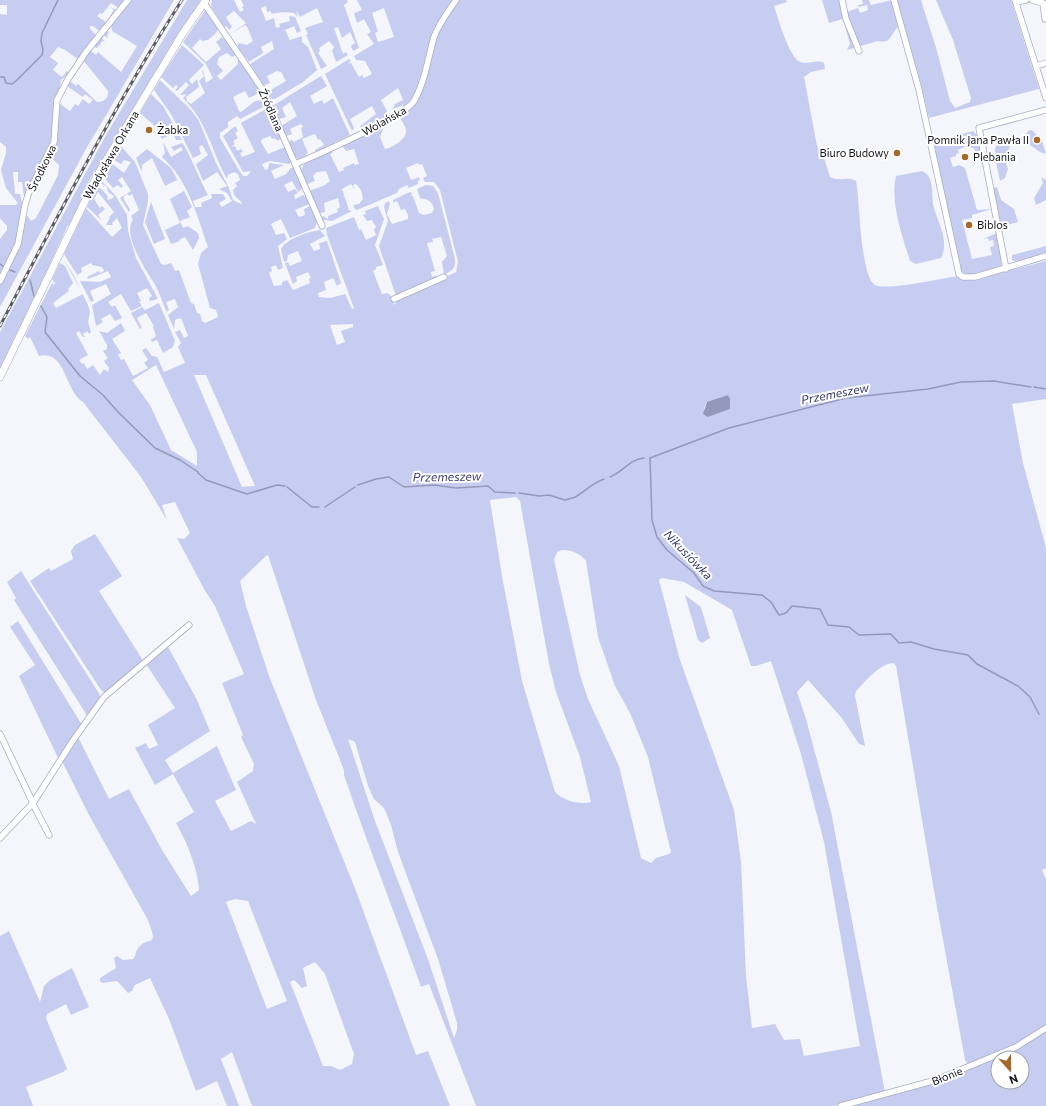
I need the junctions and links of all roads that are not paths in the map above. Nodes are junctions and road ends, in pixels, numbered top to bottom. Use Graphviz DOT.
graph roads {
  1 [pos="128,0"];
  2 [pos="456,0"];
  3 [pos="842,0"];
  4 [pos="894,0"];
  5 [pos="1026,0"];
  6 [pos="1032,0"];
  7 [pos="205,1"];
  8 [pos="1016,1"];
  9 [pos="1044,4"];
  10 [pos="1045,18"];
  11 [pos="859,51"];
  12 [pos="1046,63"];
  13 [pos="1036,66"];
  14 [pos="1046,98"];
  15 [pos="1046,110"];
  16 [pos="295,164"];
  17 [pos="322,226"];
  18 [pos="1046,256"];
  19 [pos="1006,269"];
  20 [pos="444,276"];
  21 [pos="0,281"];
  22 [pos="394,299"];
  23 [pos="0,377"];
  24 [pos="189,625"];
  25 [pos="0,734"];
  26 [pos="33,804"];
  27 [pos="49,836"];
  28 [pos="0,838"];
  29 [pos="1046,1028"];
  30 [pos="841,1106"];
  1 -- 21 [label="street, Środkowa"];
  2 -- 16 [label="street, Wolańska"];
  3 -- 11 [label="street"];
  4 -- 19 [label="street"];
  5 -- 8 [label="street"];
  6 -- 9 [label="street"];
  7 -- 16 [label="street, Źródlana"];
  7 -- 23 [label="street, Władysława Orkana"];
  8 -- 13 [label="street"];
  9 -- 10 [label="street"];
  12 -- 13 [label="street"];
  13 -- 14 [label="street"];
  15 -- 19 [label="street"];
  16 -- 17 [label="street, Źródlana"];
  18 -- 19 [label="street"];
  20 -- 22 [label="street"];
  24 -- 26 [label="street"];
  25 -- 26 [label="street"];
  26 -- 27 [label="street"];
  26 -- 28 [label="street"];
  29 -- 30 [label="street, Błonie"];
}
